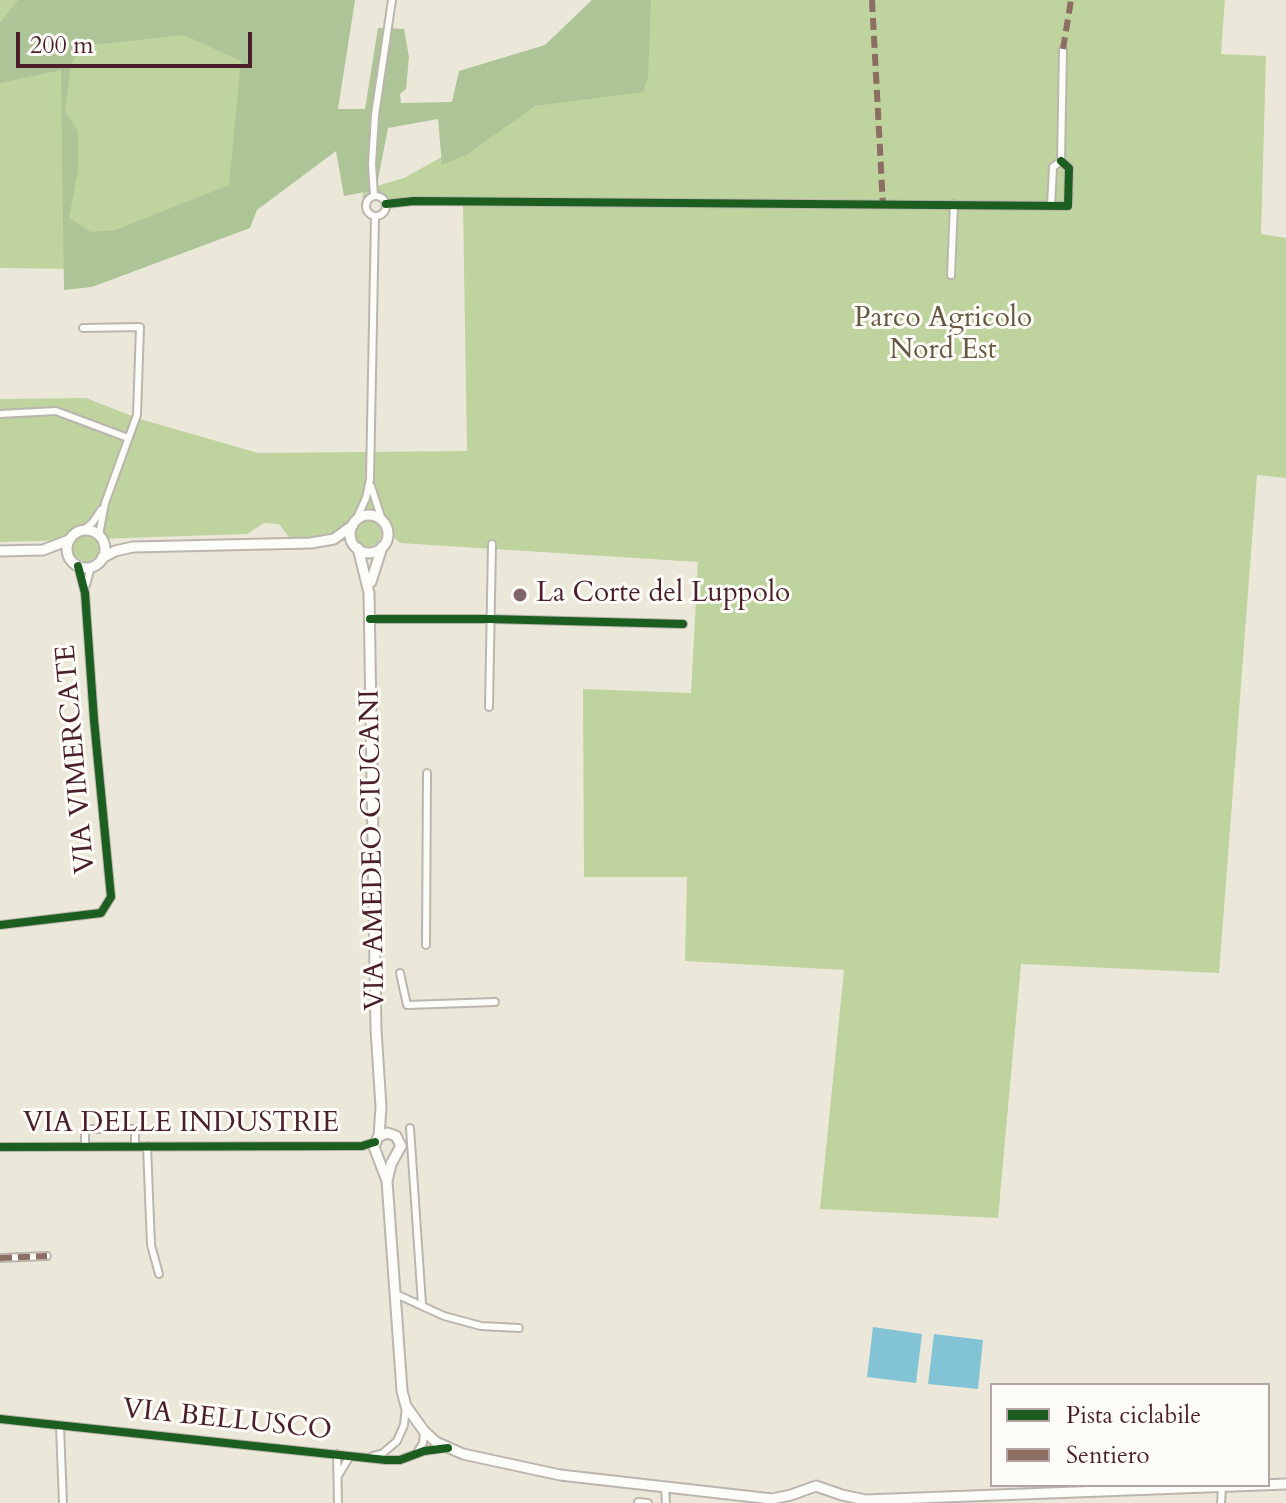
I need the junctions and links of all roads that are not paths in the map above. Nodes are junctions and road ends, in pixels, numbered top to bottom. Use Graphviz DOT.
graph roads {
  1 [pos="392,0"];
  2 [pos="1063,49"];
  3 [pos="1061,161"];
  4 [pos="374,196"];
  5 [pos="386,204"];
  6 [pos="954,204"];
  7 [pos="1051,206"];
  8 [pos="375,216"];
  9 [pos="951,275"];
  10 [pos="83,328"];
  11 [pos="0,414"];
  12 [pos="128,438"];
  13 [pos="370,479"];
  14 [pos="105,503"];
  15 [pos="382,520"];
  16 [pos="355,522"];
  17 [pos="84,530"];
  18 [pos="100,536"];
  19 [pos="69,540"];
  20 [pos="327,540"];
  21 [pos="492,544"];
  22 [pos="133,547"];
  23 [pos="382,547"];
  24 [pos="357,548"];
  25 [pos="0,551"];
  26 [pos="41,551"];
  27 [pos="102,558"];
  28 [pos="75,563"];
  29 [pos="91,567"];
  30 [pos="85,593"];
  31 [pos="369,593"];
  32 [pos="370,619"];
  33 [pos="490,619"];
  34 [pos="683,624"];
  35 [pos="489,707"];
  36 [pos="427,773"];
  37 [pos="0,925"];
  38 [pos="426,945"];
  39 [pos="400,973"];
  40 [pos="495,1002"];
  41 [pos="381,1107"];
  42 [pos="410,1128"];
  43 [pos="393,1134"];
  44 [pos="85,1146"];
  45 [pos="135,1146"];
  46 [pos="147,1146"];
  47 [pos="0,1147"];
  48 [pos="377,1147"];
  49 [pos="394,1158"];
  50 [pos="387,1181"];
  51 [pos="47,1256"];
  52 [pos="0,1258"];
  53 [pos="159,1274"];
  54 [pos="396,1294"];
  55 [pos="422,1304"];
  56 [pos="519,1328"];
  57 [pos="406,1406"];
  58 [pos="0,1419"];
  59 [pos="60,1426"];
  60 [pos="424,1431"];
  61 [pos="448,1448"];
  62 [pos="337,1454"];
  63 [pos="416,1454"];
  64 [pos="350,1456"];
  65 [pos="365,1457"];
  66 [pos="338,1476"];
  67 [pos="1222,1487"];
  68 [pos="665,1489"];
  69 [pos="805,1490"];
  70 [pos="829,1491"];
  71 [pos="772,1499"];
  72 [pos="865,1500"];
  73 [pos="638,1502"];
  74 [pos="63,1503"];
  75 [pos="338,1503"];
  76 [pos="648,1503"];
  77 [pos="666,1503"];
  78 [pos="784,1503"];
  79 [pos="797,1503"];
  80 [pos="836,1503"];
  81 [pos="852,1503"];
  82 [pos="1221,1503"];
  1 -- 4 [label="street"];
  2 -- 3 [label="street"];
  3 -- 7 [label="street"];
  3 -- 7 [label="street"];
  4 -- 5 [label="street"];
  4 -- 8 [label="street"];
  5 -- 6 [label="street"];
  5 -- 8 [label="street"];
  6 -- 7 [label="street"];
  6 -- 9 [label="street"];
  8 -- 13 [label="street, VIA AMEDEO CIUCANI"];
  10 -- 12 [label="street"];
  11 -- 12 [label="street"];
  12 -- 14 [label="street"];
  13 -- 15 [label="street, VIA AMEDEO CIUCANI"];
  13 -- 16 [label="street, VIA AMEDEO CIUCANI"];
  14 -- 17 [label="street"];
  14 -- 18 [label="street"];
  15 -- 16 [label="main road"];
  15 -- 23 [label="main road, VIA AMEDEO CIUCANI"];
  16 -- 20 [label="main road"];
  16 -- 24 [label="main road, VIA AMEDEO CIUCANI"];
  17 -- 18 [label="main road"];
  17 -- 19 [label="main road"];
  18 -- 22 [label="main road"];
  18 -- 27 [label="main road"];
  19 -- 26 [label="main road"];
  19 -- 28 [label="main road"];
  20 -- 22 [label="main road"];
  20 -- 24 [label="main road"];
  21 -- 33 [label="street"];
  22 -- 27 [label="main road"];
  23 -- 24 [label="main road"];
  23 -- 31 [label="main road, VIA AMEDEO CIUCANI"];
  24 -- 31 [label="main road, VIA AMEDEO CIUCANI"];
  25 -- 26 [label="main road"];
  26 -- 28 [label="main road"];
  27 -- 29 [label="main road"];
  28 -- 29 [label="main road"];
  28 -- 30 [label="street, VIA VIMERCATE"];
  29 -- 30 [label="street, VIA VIMERCATE"];
  30 -- 37 [label="street, VIA VIMERCATE"];
  31 -- 32 [label="main road, VIA AMEDEO CIUCANI"];
  32 -- 33 [label="street"];
  32 -- 41 [label="main road, VIA AMEDEO CIUCANI"];
  33 -- 34 [label="street"];
  33 -- 35 [label="street"];
  36 -- 38 [label="street"];
  39 -- 40 [label="street"];
  41 -- 43 [label="main road, VIA AMEDEO CIUCANI"];
  41 -- 48 [label="main road, VIA AMEDEO CIUCANI"];
  42 -- 55 [label="street"];
  43 -- 48 [label="main road"];
  43 -- 49 [label="main road, VIA AMEDEO CIUCANI"];
  44 -- 45 [label="street, VIA DELLE INDUSTRIE"];
  44 -- 45 [label="street"];
  44 -- 47 [label="street, VIA DELLE INDUSTRIE"];
  45 -- 46 [label="street, VIA DELLE INDUSTRIE"];
  46 -- 48 [label="street, VIA DELLE INDUSTRIE"];
  46 -- 53 [label="street"];
  48 -- 49 [label="main road"];
  48 -- 50 [label="main road, VIA AMEDEO CIUCANI"];
  49 -- 50 [label="main road, VIA AMEDEO CIUCANI"];
  50 -- 54 [label="main road, VIA AMEDEO CIUCANI"];
  51 -- 52 [label="street"];
  54 -- 55 [label="street"];
  54 -- 57 [label="main road, VIA AMEDEO CIUCANI"];
  55 -- 56 [label="street"];
  57 -- 60 [label="main road, VIA AMEDEO CIUCANI"];
  57 -- 65 [label="street, VIA BELLUSCO"];
  58 -- 59 [label="street, VIA BELLUSCO"];
  59 -- 62 [label="street, VIA BELLUSCO"];
  59 -- 74 [label="street"];
  60 -- 61 [label="main road, VIA AMEDEO CIUCANI"];
  60 -- 63 [label="street"];
  61 -- 63 [label="street, VIA BELLUSCO"];
  61 -- 68 [label="main road, VIA AMEDEO CIUCANI"];
  62 -- 64 [label="street, VIA BELLUSCO"];
  62 -- 66 [label="street"];
  63 -- 65 [label="street, VIA BELLUSCO"];
  64 -- 65 [label="street, VIA BELLUSCO"];
  64 -- 66 [label="street"];
  66 -- 75 [label="street"];
  67 -- 72 [label="main road"];
  67 -- 82 [label="street"];
  68 -- 71 [label="main road, VIA AMEDEO CIUCANI"];
  68 -- 77 [label="street"];
  69 -- 70 [label="main road"];
  69 -- 71 [label="main road"];
  69 -- 79 [label="main road"];
  70 -- 72 [label="main road"];
  70 -- 80 [label="main road"];
  71 -- 78 [label="main road"];
  72 -- 81 [label="main road"];
  73 -- 76 [label="street"];
}
